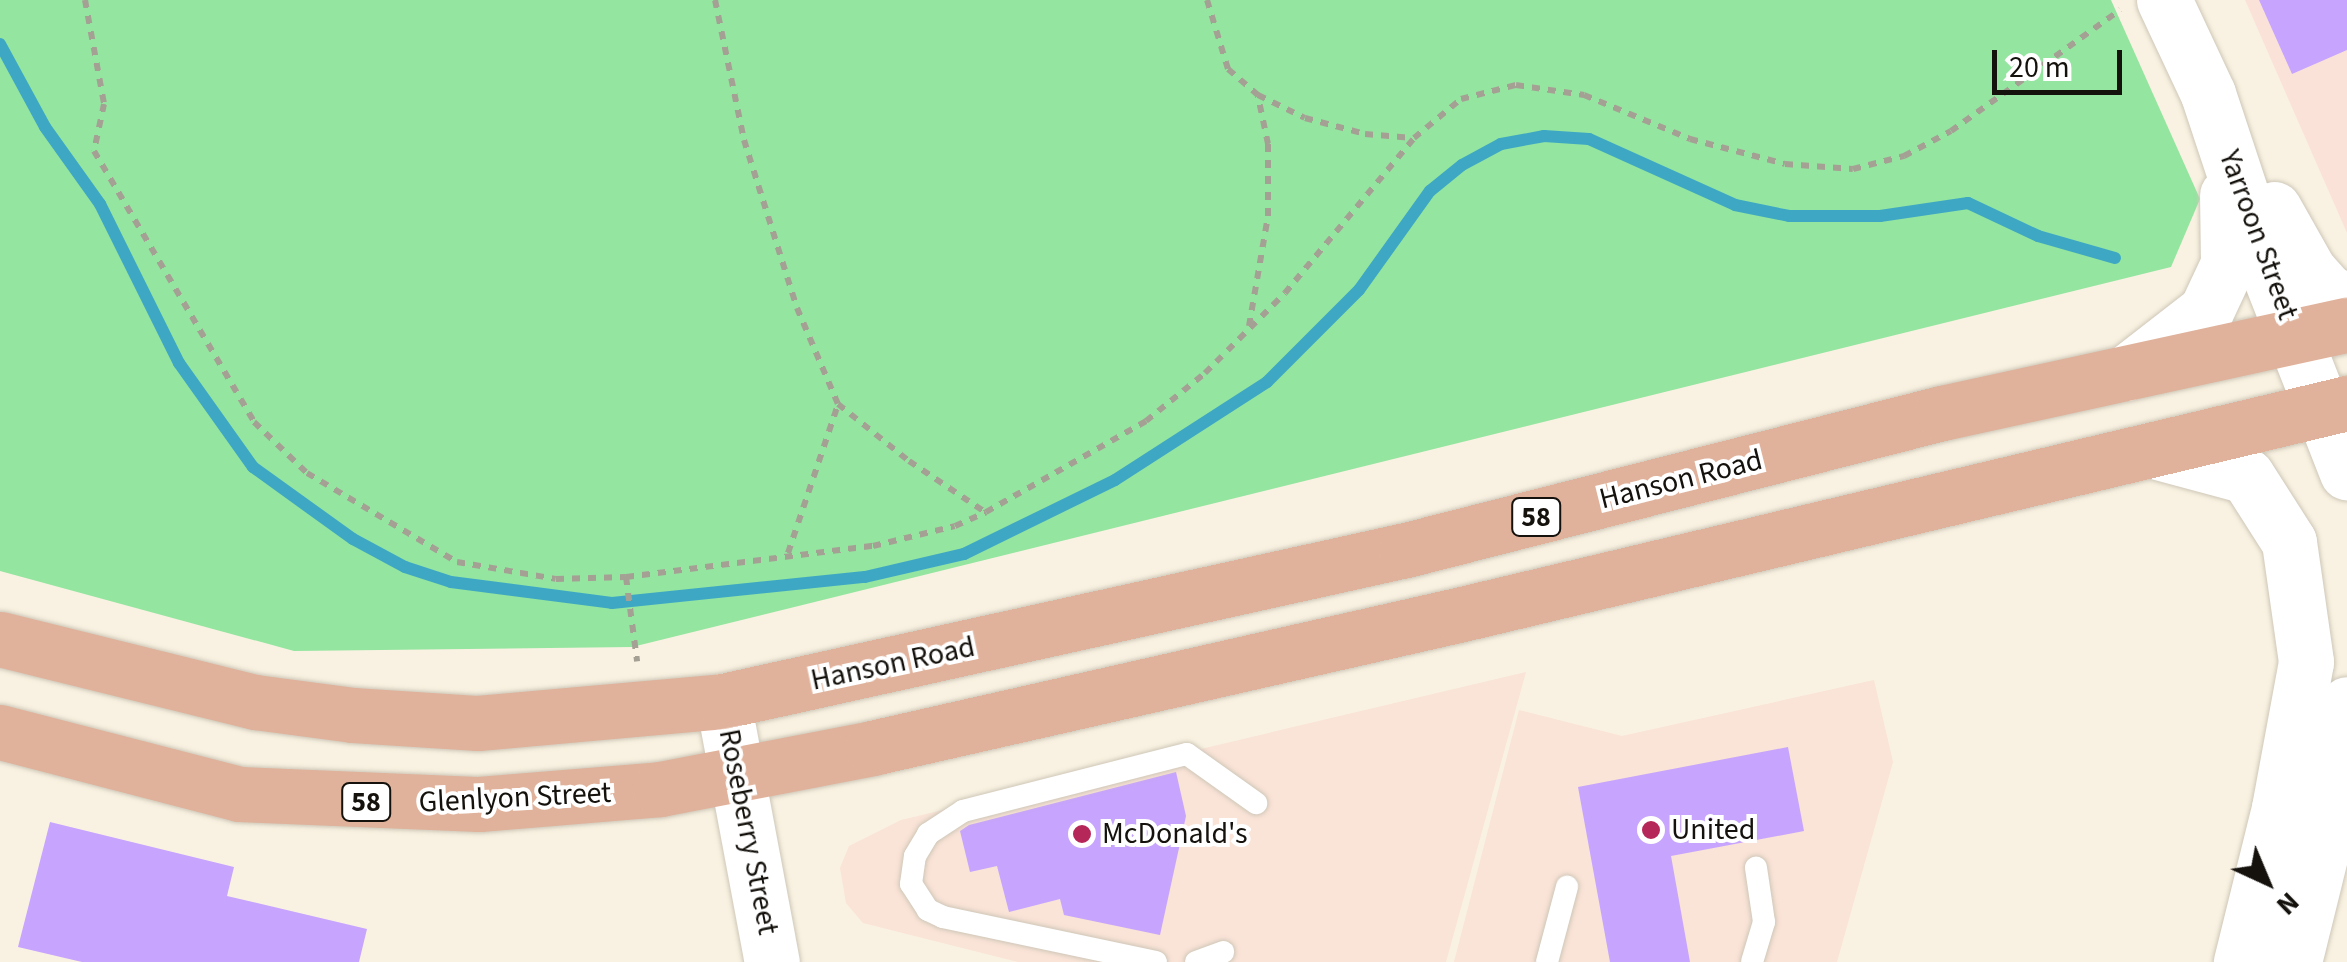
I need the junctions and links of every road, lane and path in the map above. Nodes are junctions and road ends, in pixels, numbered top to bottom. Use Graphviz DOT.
graph roads {
  1 [pos="85,0"];
  2 [pos="715,0"];
  3 [pos="1206,0"];
  4 [pos="2133,0"];
  5 [pos="2164,0"];
  6 [pos="2208,94"];
  7 [pos="1258,95"];
  8 [pos="1414,138"];
  9 [pos="2347,300"];
  10 [pos="2347,325"];
  11 [pos="1249,327"];
  12 [pos="2295,337"];
  13 [pos="2126,373"];
  14 [pos="838,404"];
  15 [pos="2335,406"];
  16 [pos="2150,450"];
  17 [pos="2347,472"];
  18 [pos="986,512"];
  19 [pos="788,554"];
  20 [pos="626,577"];
  21 [pos="0,639"];
  22 [pos="638,672"];
  23 [pos="723,702"];
  24 [pos="2347,704"];
  25 [pos="0,732"];
  26 [pos="737,775"];
  27 [pos="1256,803"];
  28 [pos="1756,868"];
  29 [pos="1567,887"];
  30 [pos="1223,952"];
  31 [pos="772,962"];
  32 [pos="1156,962"];
  33 [pos="1196,962"];
  34 [pos="1547,962"];
  35 [pos="1752,962"];
  36 [pos="2241,962"];
  37 [pos="2294,962"];
  1 -- 20 [label="path"];
  2 -- 14 [label="path"];
  3 -- 7 [label="path"];
  4 -- 8 [label="path"];
  5 -- 6 [label="street, Yarroon Street"];
  6 -- 9 [label="street"];
  6 -- 12 [label="street, Yarroon Street"];
  6 -- 13 [label="street"];
  7 -- 8 [label="path"];
  7 -- 11 [label="path"];
  8 -- 11 [label="path"];
  10 -- 12 [label="main road, Hanson Road / 58"];
  11 -- 18 [label="path"];
  12 -- 13 [label="main road, Hanson Road / 58"];
  12 -- 15 [label="street, Yarroon Street"];
  13 -- 23 [label="main road, Hanson Road / 58"];
  14 -- 18 [label="path"];
  14 -- 19 [label="path"];
  15 -- 16 [label="main road, 58"];
  15 -- 17 [label="street, Yarroon Street"];
  16 -- 26 [label="main road, 58"];
  16 -- 36 [label="street"];
  18 -- 19 [label="path"];
  19 -- 20 [label="path"];
  20 -- 22 [label="path"];
  21 -- 23 [label="main road, 58"];
  23 -- 26 [label="street, Roseberry Street"];
  24 -- 37 [label="street"];
  25 -- 26 [label="main road, Glenlyon Street / 58"];
  26 -- 31 [label="street, Roseberry Street"];
  27 -- 32 [label="lane"];
  28 -- 35 [label="lane"];
  29 -- 34 [label="lane"];
  30 -- 33 [label="lane"];
}
